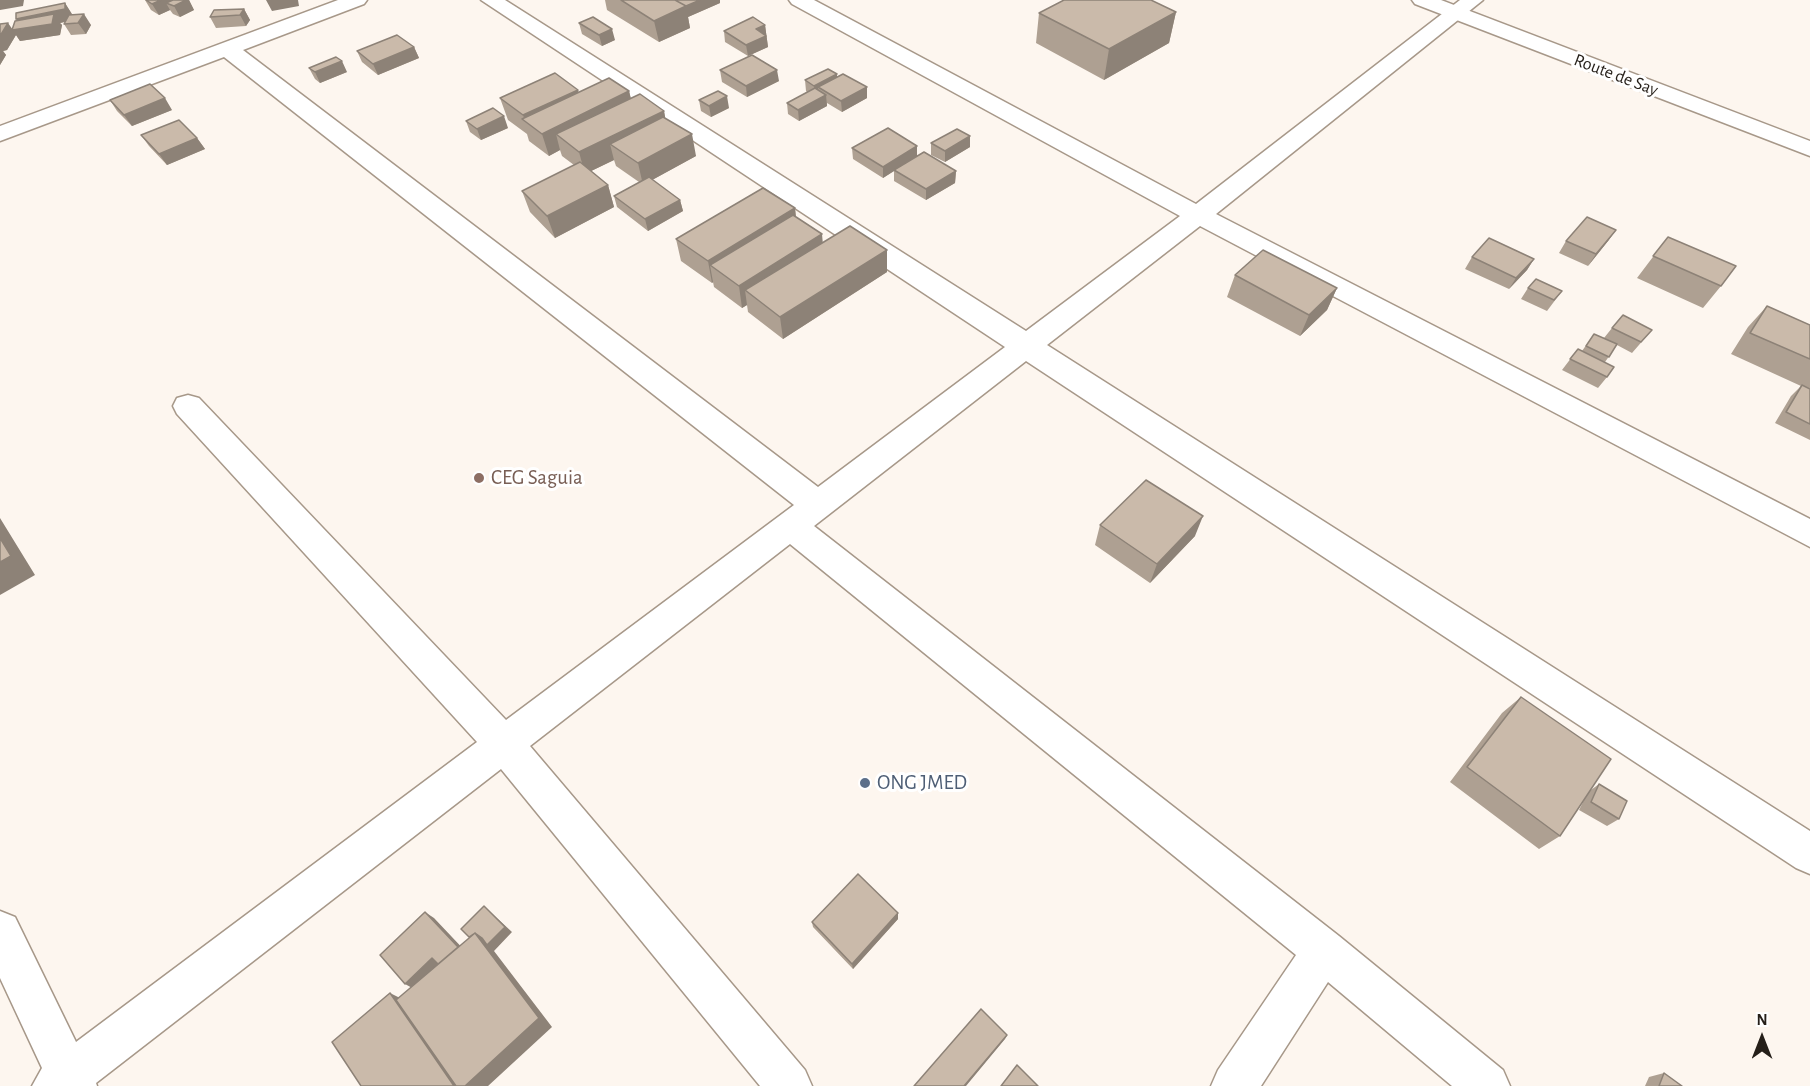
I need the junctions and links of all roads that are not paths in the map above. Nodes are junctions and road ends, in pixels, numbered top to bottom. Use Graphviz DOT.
graph roads {
  1 [pos="357,0"];
  2 [pos="491,0"];
  3 [pos="799,0"];
  4 [pos="1422,0"];
  5 [pos="1465,7"];
  6 [pos="227,49"];
  7 [pos="0,134"];
  8 [pos="1810,149"];
  9 [pos="1198,215"];
  10 [pos="1026,346"];
  11 [pos="188,406"];
  12 [pos="804,515"];
  13 [pos="1810,534"];
  14 [pos="504,744"];
  15 [pos="1810,854"];
  16 [pos="0,932"];
  17 [pos="1324,951"];
  18 [pos="66,1082"];
  19 [pos="789,1086"];
  20 [pos="1234,1086"];
  21 [pos="1487,1086"];
  1 -- 6 [label="street"];
  2 -- 10 [label="street"];
  3 -- 9 [label="street"];
  4 -- 5 [label="street, Route de Say"];
  5 -- 8 [label="street, Route de Say"];
  5 -- 9 [label="street"];
  6 -- 7 [label="street"];
  6 -- 12 [label="street"];
  9 -- 10 [label="street"];
  9 -- 13 [label="street"];
  10 -- 12 [label="street"];
  10 -- 15 [label="street"];
  11 -- 14 [label="street"];
  12 -- 14 [label="street"];
  12 -- 17 [label="street"];
  14 -- 18 [label="street"];
  14 -- 19 [label="street"];
  16 -- 18 [label="street"];
  17 -- 20 [label="street"];
  17 -- 21 [label="street"];
}
